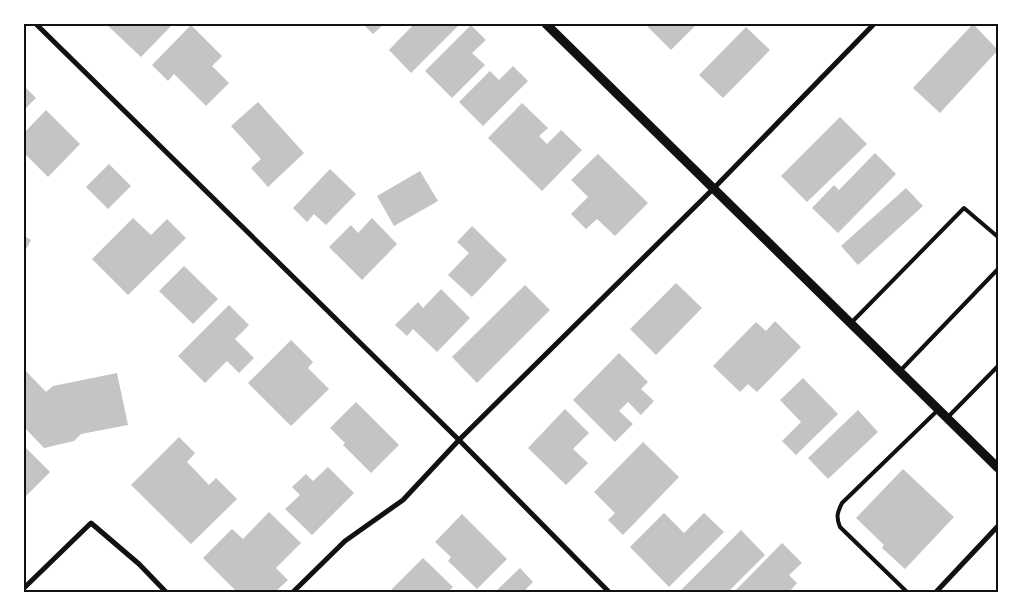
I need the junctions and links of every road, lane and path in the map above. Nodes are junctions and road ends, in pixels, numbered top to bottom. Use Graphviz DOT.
graph roads {
  1 [pos="36,24"];
  2 [pos="546,24"];
  3 [pos="874,24"];
  4 [pos="714,188"];
  5 [pos="998,237"];
  6 [pos="998,269"];
  7 [pos="851,323"];
  8 [pos="998,366"];
  9 [pos="900,371"];
  10 [pos="939,409"];
  11 [pos="947,418"];
  12 [pos="459,440"];
  13 [pos="998,468"];
  14 [pos="998,526"];
  15 [pos="24,588"];
  16 [pos="166,592"];
  17 [pos="293,592"];
  18 [pos="609,592"];
  19 [pos="907,592"];
  20 [pos="936,592"];
  1 -- 12 [label="street"];
  2 -- 4 [label="street"];
  3 -- 4 [label="street"];
  4 -- 7 [label="street"];
  4 -- 12 [label="street"];
  5 -- 7 [label="lane"];
  6 -- 9 [label="lane"];
  7 -- 9 [label="street"];
  8 -- 11 [label="lane"];
  9 -- 10 [label="street"];
  10 -- 11 [label="street"];
  10 -- 19 [label="lane"];
  11 -- 13 [label="street"];
  12 -- 17 [label="street"];
  12 -- 18 [label="street"];
  14 -- 20 [label="street"];
  15 -- 16 [label="street"];
}
